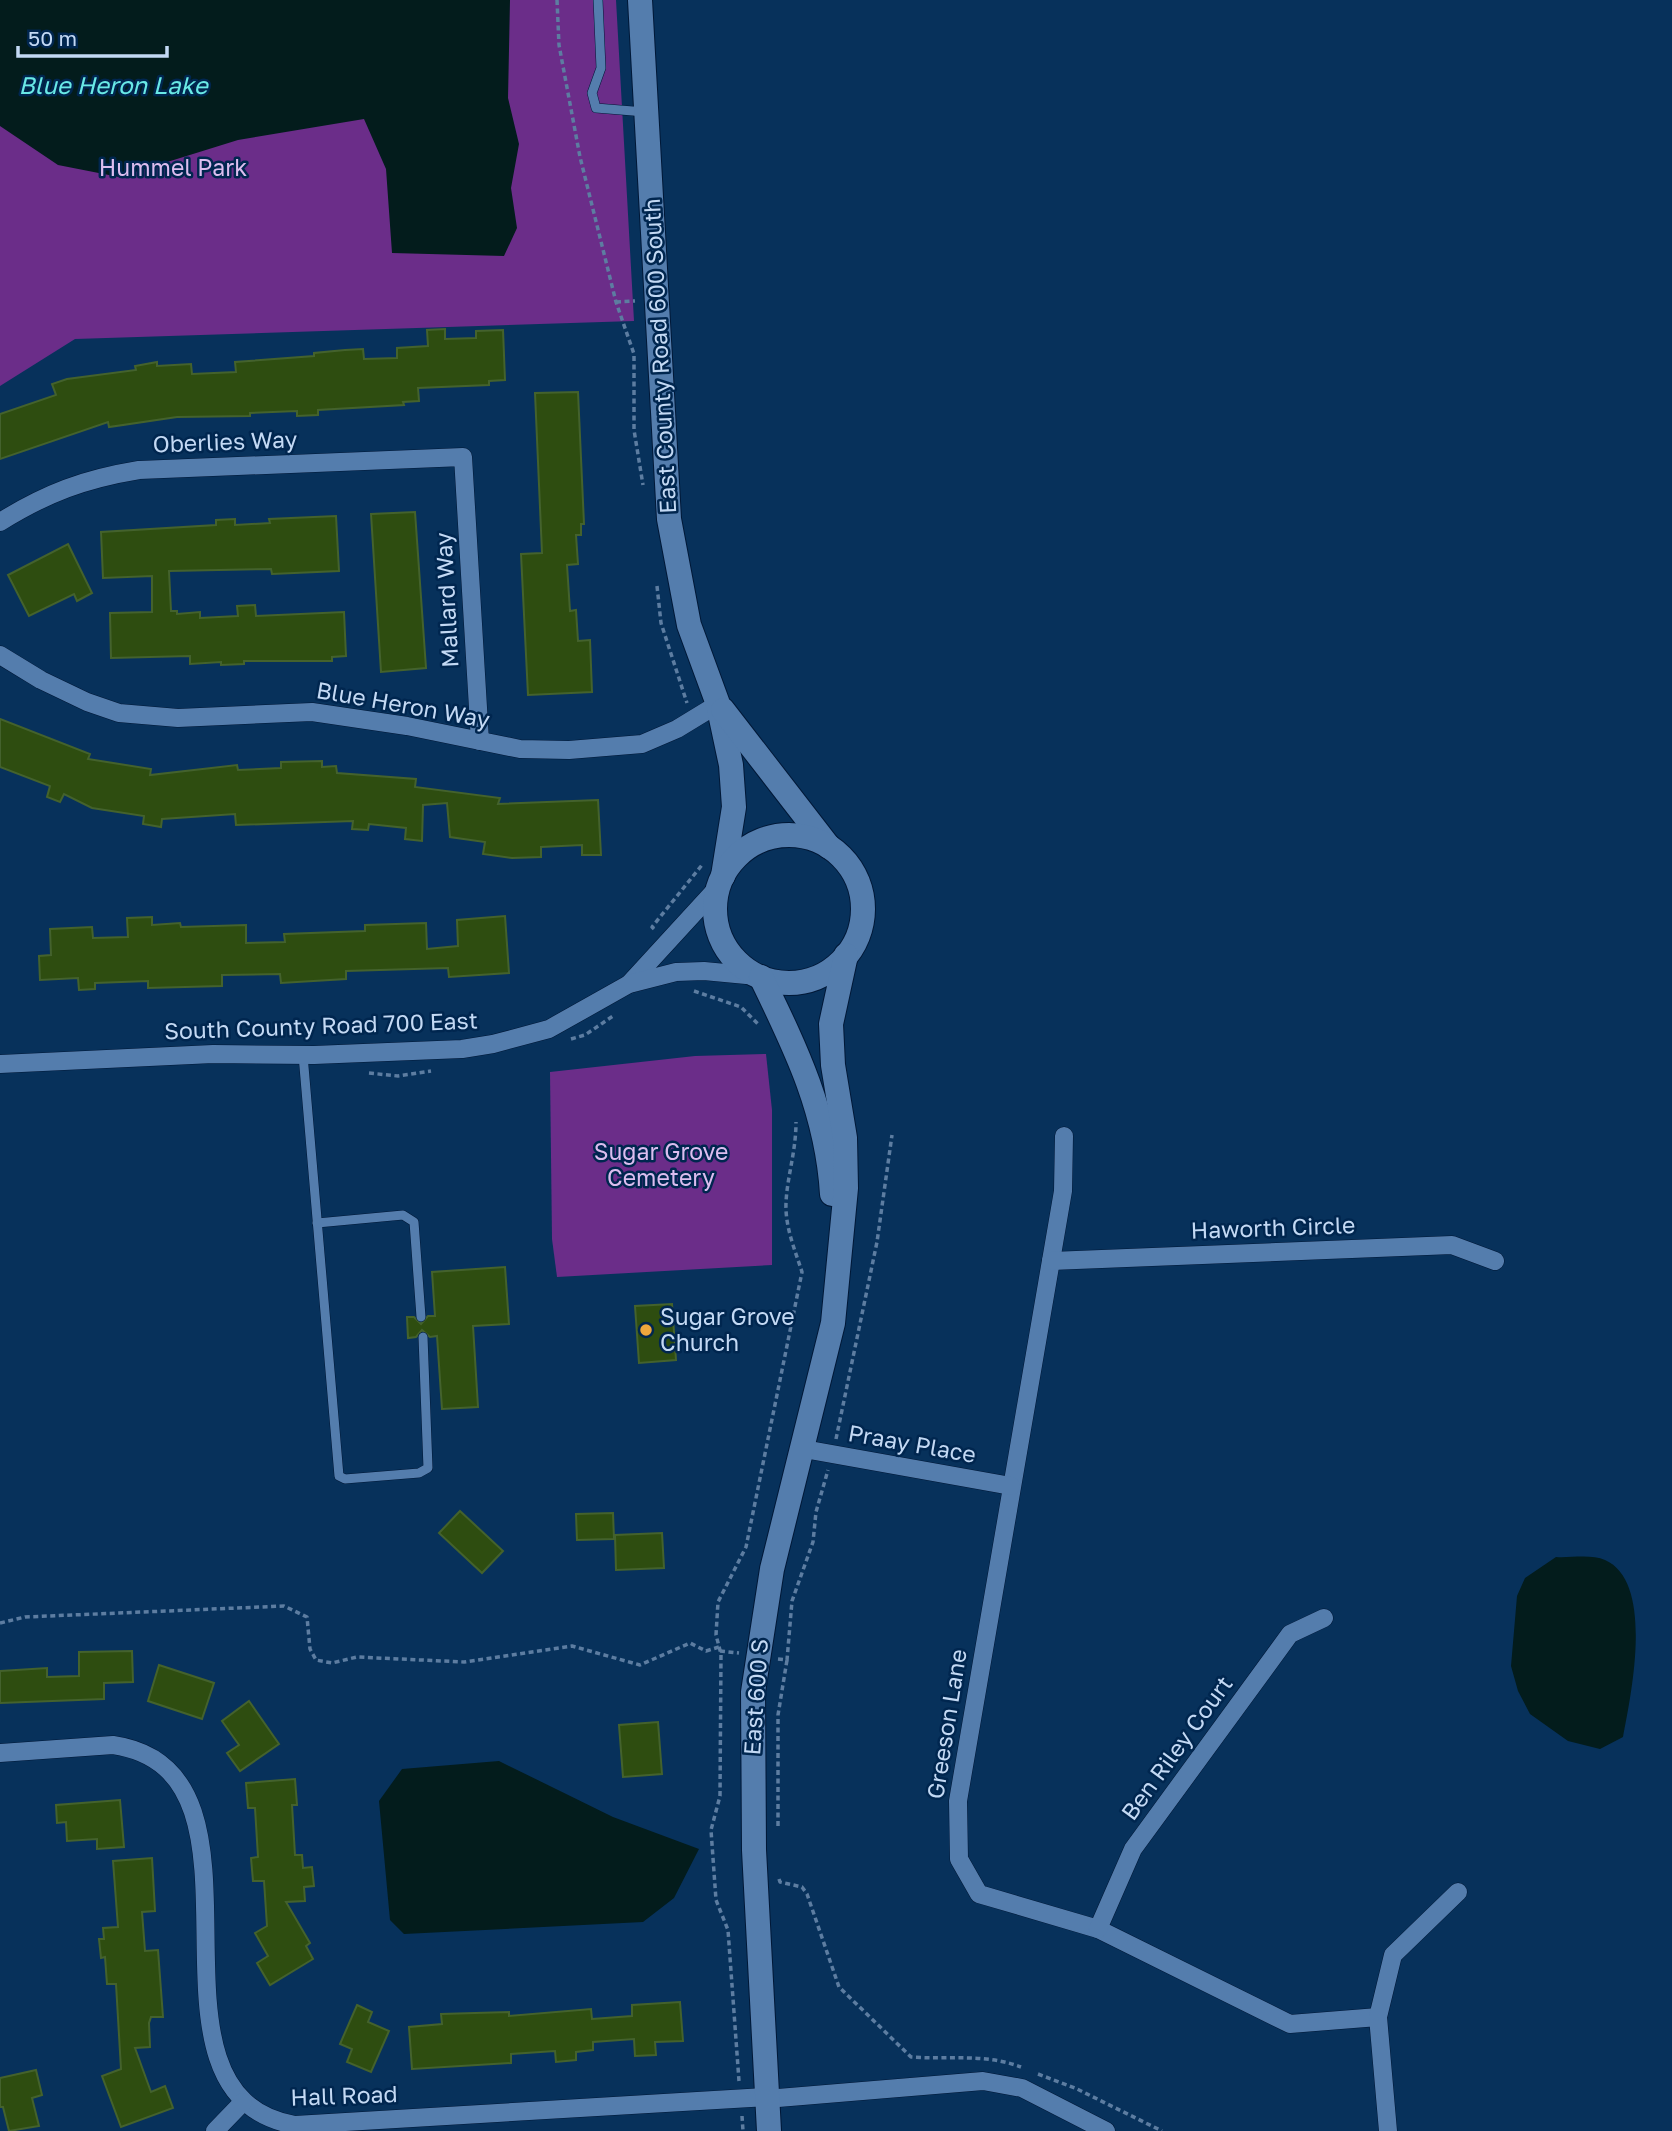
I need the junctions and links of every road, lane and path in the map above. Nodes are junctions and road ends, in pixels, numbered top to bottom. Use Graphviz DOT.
graph roads {
  1 [pos="557,0"];
  2 [pos="598,0"];
  3 [pos="640,0"];
  4 [pos="646,112"];
  5 [pos="463,457"];
  6 [pos="645,495"];
  7 [pos="0,523"];
  8 [pos="656,573"];
  9 [pos="0,655"];
  10 [pos="718,704"];
  11 [pos="693,719"];
  12 [pos="480,741"];
  13 [pos="829,847"];
  14 [pos="715,875"];
  15 [pos="664,945"];
  16 [pos="846,955"];
  17 [pos="680,972"];
  18 [pos="759,976"];
  19 [pos="629,984"];
  20 [pos="759,1026"];
  21 [pos="303,1055"];
  22 [pos="0,1064"];
  23 [pos="796,1116"];
  24 [pos="1064,1136"];
  25 [pos="317,1223"];
  26 [pos="1051,1261"];
  27 [pos="1495,1261"];
  28 [pos="837,1271"];
  29 [pos="421,1317"];
  30 [pos="423,1337"];
  31 [pos="804,1449"];
  32 [pos="1011,1486"];
  33 [pos="1324,1618"];
  34 [pos="0,1623"];
  35 [pos="719,1647"];
  36 [pos="787,1661"];
  37 [pos="0,1753"];
  38 [pos="778,1826"];
  39 [pos="779,1872"];
  40 [pos="1458,1892"];
  41 [pos="1098,1929"];
  42 [pos="1378,2018"];
  43 [pos="1024,2068"];
  44 [pos="1037,2073"];
  45 [pos="740,2098"];
  46 [pos="766,2098"];
  47 [pos="243,2102"];
  48 [pos="215,2131"];
  49 [pos="743,2131"];
  50 [pos="769,2131"];
  51 [pos="1106,2131"];
  52 [pos="1162,2131"];
  53 [pos="1388,2131"];
  1 -- 6 [label="path"];
  2 -- 4 [label="lane"];
  3 -- 4 [label="street, East County Road 600 South"];
  4 -- 10 [label="street, East County Road 600 South"];
  5 -- 7 [label="street, Oberlies Way"];
  5 -- 12 [label="street, Mallard Way"];
  8 -- 11 [label="path"];
  9 -- 12 [label="street, Blue Heron Way"];
  10 -- 11 [label="street, Blue Heron Way"];
  10 -- 13 [label="street, East County Road 600 South"];
  10 -- 14 [label="street, East County Road 600 South"];
  11 -- 12 [label="street, Blue Heron Way"];
  13 -- 14 [label="street"];
  13 -- 16 [label="street"];
  14 -- 15 [label="street, South County Road 700 East"];
  14 -- 15 [label="path"];
  14 -- 18 [label="street"];
  15 -- 19 [label="street, South County Road 700 East"];
  16 -- 18 [label="street"];
  16 -- 28 [label="street"];
  17 -- 18 [label="street, South County Road 700 East"];
  17 -- 19 [label="street, South County Road 700 East"];
  17 -- 20 [label="path"];
  18 -- 28 [label="street"];
  19 -- 21 [label="street, South County Road 700 East"];
  21 -- 22 [label="street, South County Road 700 East"];
  21 -- 25 [label="lane"];
  23 -- 35 [label="path"];
  24 -- 26 [label="street, Greeson Lane"];
  25 -- 29 [label="lane"];
  25 -- 30 [label="lane"];
  26 -- 27 [label="street, Haworth Circle"];
  26 -- 32 [label="street, Greeson Lane"];
  28 -- 31 [label="street, East 600 S"];
  31 -- 32 [label="street, Praay Place"];
  31 -- 46 [label="street, East 600 S"];
  32 -- 41 [label="street, Greeson Lane"];
  33 -- 41 [label="street, Ben Riley Court"];
  34 -- 35 [label="path"];
  35 -- 45 [label="path"];
  36 -- 38 [label="path"];
  37 -- 47 [label="street, Hall Road"];
  39 -- 43 [label="path"];
  40 -- 42 [label="street"];
  41 -- 42 [label="street, Greeson Lane"];
  42 -- 53 [label="street"];
  44 -- 52 [label="path"];
  45 -- 46 [label="street, Hall Road"];
  45 -- 47 [label="street, Hall Road"];
  45 -- 49 [label="path"];
  46 -- 50 [label="street, East 600 S"];
  46 -- 51 [label="street, Hall Road"];
  47 -- 48 [label="street"];
}
